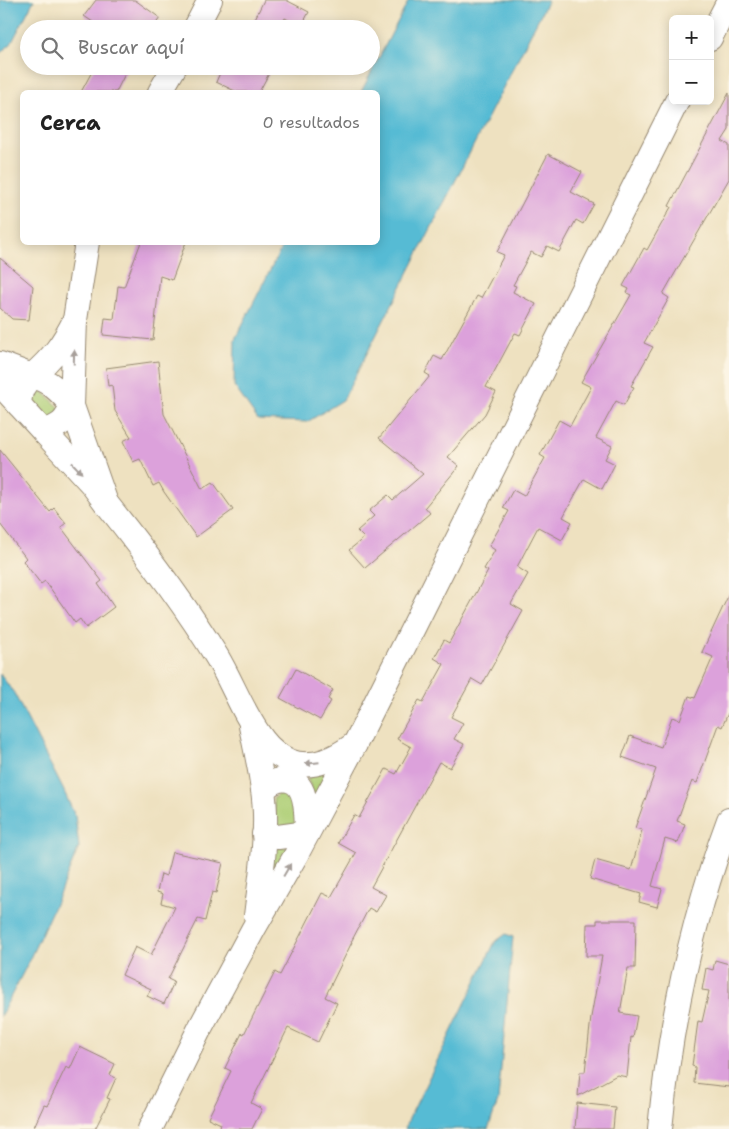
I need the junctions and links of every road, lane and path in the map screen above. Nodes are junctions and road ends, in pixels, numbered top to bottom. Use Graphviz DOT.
graph roads {
  1 [pos="210,0"];
  2 [pos="729,1"];
  3 [pos="200,20"];
  4 [pos="714,30"];
  5 [pos="169,75"];
  6 [pos="161,90"];
  7 [pos="675,105"];
  8 [pos="88,245"];
  9 [pos="75,320"];
  10 [pos="0,364"];
  11 [pos="32,376"];
  12 [pos="0,384"];
  13 [pos="19,405"];
  14 [pos="72,406"];
  15 [pos="44,432"];
  16 [pos="106,503"];
  17 [pos="250,722"];
  18 [pos="355,744"];
  19 [pos="275,752"];
  20 [pos="297,783"];
  21 [pos="263,789"];
  22 [pos="729,820"];
  23 [pos="307,833"];
  24 [pos="264,834"];
  25 [pos="254,928"];
  26 [pos="150,1129"];
  27 [pos="660,1129"];
  1 -- 3 [label="street"];
  2 -- 4 [label="street"];
  5 -- 6 [label="street"];
  7 -- 18 [label="street"];
  8 -- 9 [label="street"];
  9 -- 11 [label="street"];
  14 -- 9 [label="street, one-way"];
  10 -- 11 [label="street"];
  11 -- 13 [label="street"];
  11 -- 14 [label="street"];
  12 -- 13 [label="street"];
  13 -- 15 [label="street"];
  14 -- 15 [label="street"];
  14 -- 16 [label="street"];
  15 -- 16 [label="street, one-way"];
  16 -- 17 [label="street"];
  17 -- 19 [label="street"];
  17 -- 21 [label="street"];
  18 -- 19 [label="street, one-way"];
  18 -- 23 [label="street"];
  19 -- 20 [label="street"];
  20 -- 21 [label="street"];
  20 -- 23 [label="street"];
  21 -- 24 [label="street"];
  22 -- 27 [label="street"];
  23 -- 24 [label="street"];
  25 -- 23 [label="street, one-way"];
  24 -- 25 [label="street"];
  25 -- 26 [label="street"];
}
